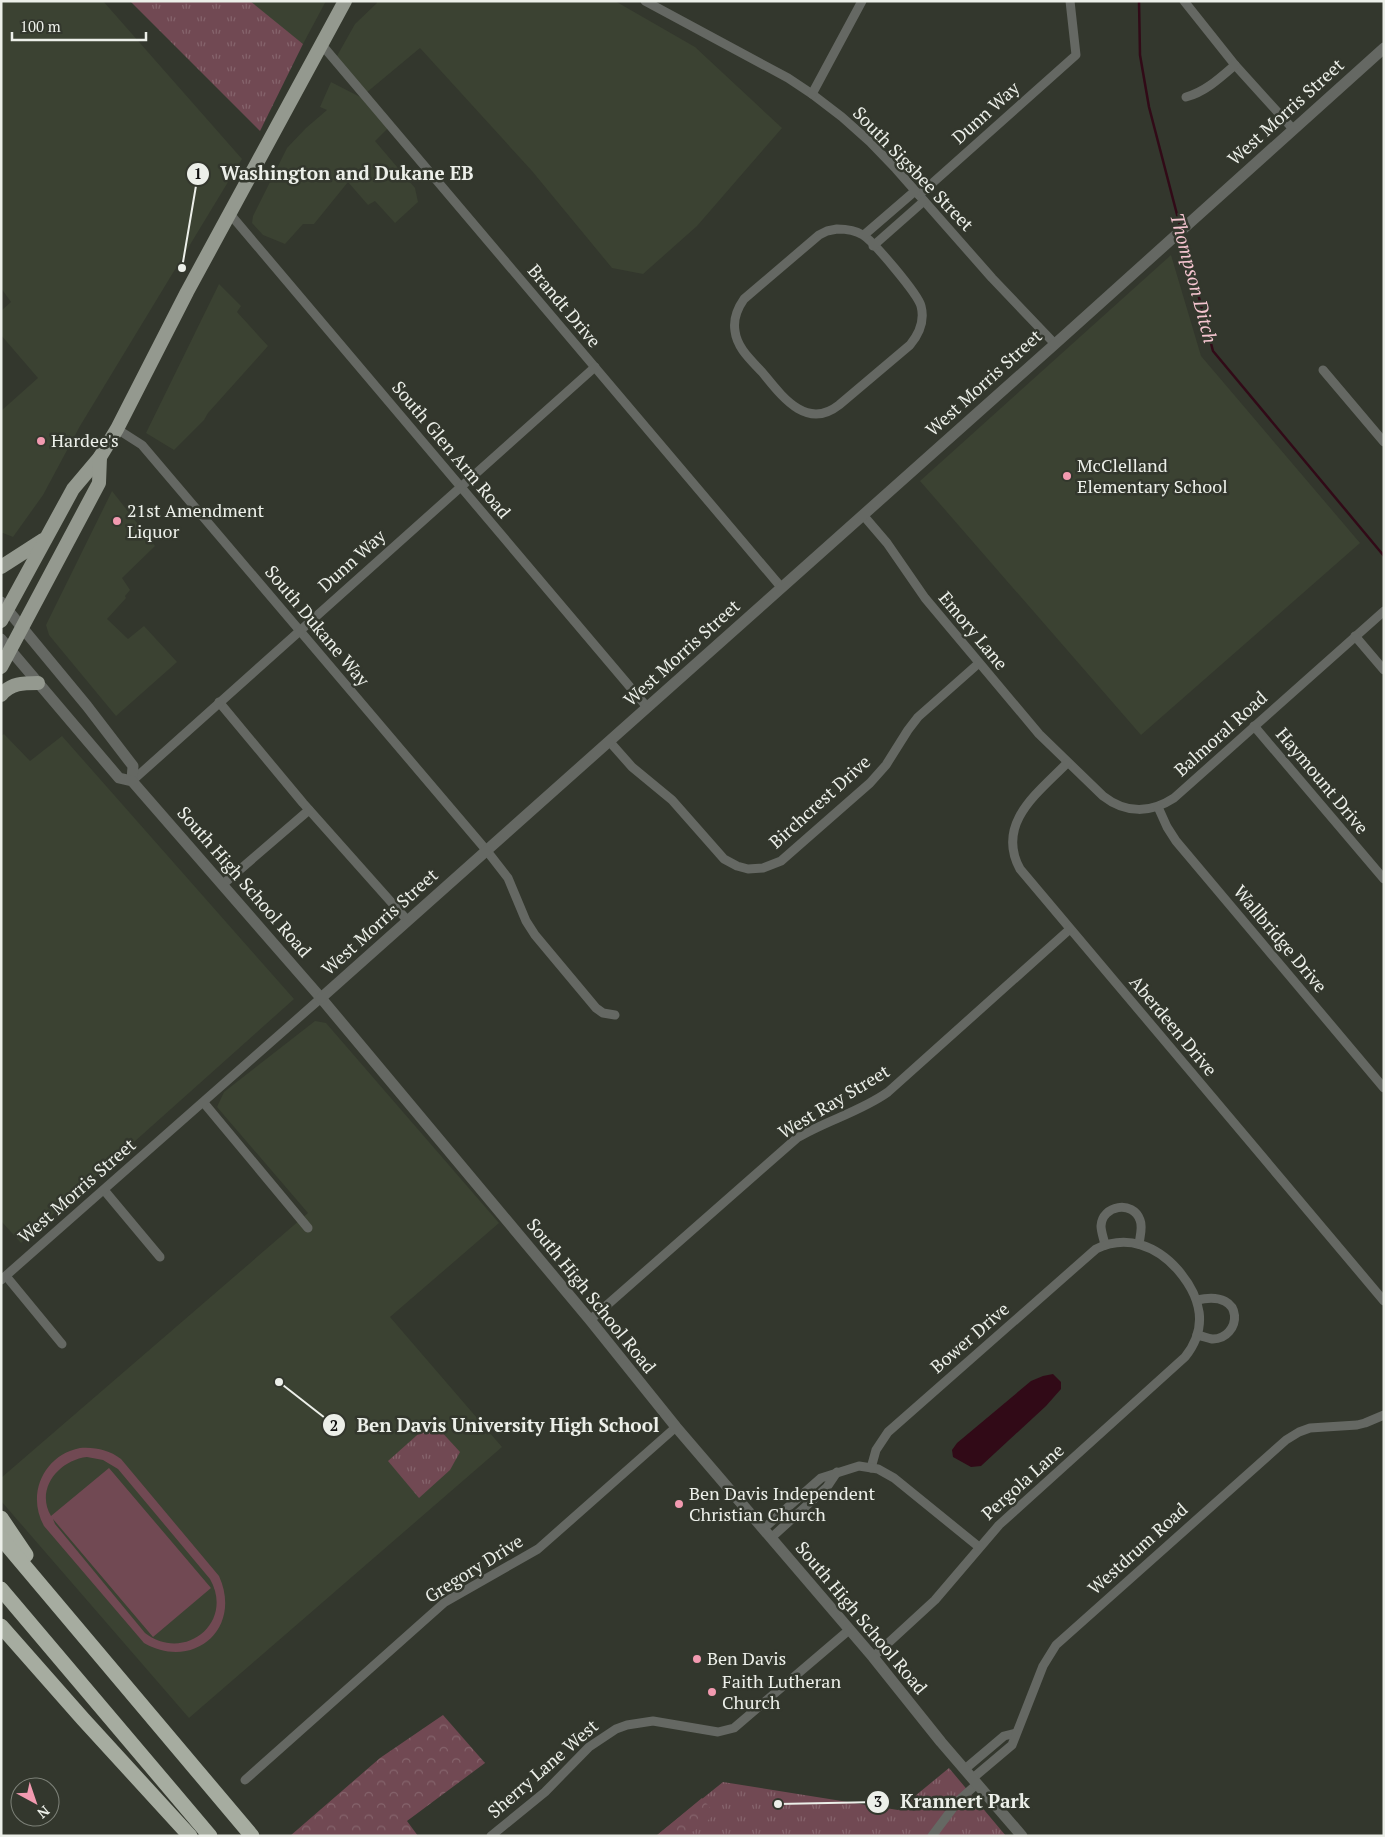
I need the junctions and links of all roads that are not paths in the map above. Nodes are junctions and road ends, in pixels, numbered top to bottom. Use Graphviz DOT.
graph roads {
  1 [pos="345,1"];
  2 [pos="645,1"];
  3 [pos="862,1"];
  4 [pos="1070,1"];
  5 [pos="1184,1"];
  6 [pos="322,45"];
  7 [pos="1384,48"];
  8 [pos="1235,65"];
  9 [pos="812,94"];
  10 [pos="1186,97"];
  11 [pos="1293,129"];
  12 [pos="919,196"];
  13 [pos="230,214"];
  14 [pos="864,235"];
  15 [pos="874,246"];
  16 [pos="1055,344"];
  17 [pos="595,367"];
  18 [pos="1323,370"];
  19 [pos="117,429"];
  20 [pos="1384,442"];
  21 [pos="100,457"];
  22 [pos="460,487"];
  23 [pos="863,515"];
  24 [pos="46,538"];
  25 [pos="1,567"];
  26 [pos="781,587"];
  27 [pos="3,611"];
  28 [pos="1384,611"];
  29 [pos="23,627"];
  30 [pos="299,630"];
  31 [pos="1355,636"];
  32 [pos="1,639"];
  33 [pos="10,650"];
  34 [pos="979,663"];
  35 [pos="1,667"];
  36 [pos="1384,670"];
  37 [pos="38,683"];
  38 [pos="1,696"];
  39 [pos="220,702"];
  40 [pos="647,707"];
  41 [pos="1254,726"];
  42 [pos="609,741"];
  43 [pos="1067,763"];
  44 [pos="132,780"];
  45 [pos="1158,807"];
  46 [pos="309,810"];
  47 [pos="487,851"];
  48 [pos="1384,879"];
  49 [pos="222,885"];
  50 [pos="408,921"];
  51 [pos="1070,930"];
  52 [pos="321,998"];
  53 [pos="614,1015"];
  54 [pos="1384,1088"];
  55 [pos="204,1103"];
  56 [pos="104,1190"];
  57 [pos="308,1228"];
  58 [pos="1139,1244"];
  59 [pos="1106,1245"];
  60 [pos="160,1257"];
  61 [pos="1178,1271"];
  62 [pos="4,1278"];
  63 [pos="1197,1300"];
  64 [pos="1384,1301"];
  65 [pos="590,1320"];
  66 [pos="1197,1336"];
  67 [pos="62,1344"];
  68 [pos="1384,1415"];
  69 [pos="676,1427"];
  70 [pos="871,1468"];
  71 [pos="1,1518"];
  72 [pos="767,1533"];
  73 [pos="1,1538"];
  74 [pos="979,1547"];
  75 [pos="1,1589"];
  76 [pos="63,1611"];
  77 [pos="1,1626"];
  78 [pos="849,1630"];
  79 [pos="873,1657"];
  80 [pos="1016,1733"];
  81 [pos="965,1769"];
  82 [pos="245,1780"];
  83 [pos="975,1781"];
  84 [pos="190,1836"];
  85 [pos="210,1836"];
  86 [pos="252,1836"];
  87 [pos="491,1836"];
  88 [pos="932,1836"];
  89 [pos="1022,1836"];
  1 -- 6 [label="main road"];
  2 -- 9 [label="street, South Sigsbee Street"];
  3 -- 9 [label="street"];
  4 -- 12 [label="street, Dunn Way"];
  5 -- 8 [label="street"];
  6 -- 13 [label="main road"];
  6 -- 17 [label="street, Brandt Drive"];
  7 -- 11 [label="street, West Morris Street"];
  8 -- 10 [label="street"];
  8 -- 11 [label="street"];
  9 -- 12 [label="street, South Sigsbee Street"];
  11 -- 16 [label="street, West Morris Street"];
  12 -- 14 [label="street"];
  12 -- 15 [label="street"];
  12 -- 16 [label="street, South Sigsbee Street"];
  13 -- 19 [label="main road"];
  13 -- 22 [label="street, South Glen Arm Road"];
  14 -- 15 [label="street"];
  14 -- 15 [label="street"];
  16 -- 23 [label="street, West Morris Street"];
  17 -- 22 [label="street, Dunn Way"];
  17 -- 26 [label="street, Brandt Drive"];
  18 -- 20 [label="street"];
  19 -- 21 [label="main road"];
  19 -- 30 [label="street, South Dukane Way"];
  21 -- 24 [label="main road"];
  21 -- 29 [label="main road"];
  22 -- 30 [label="street, Dunn Way"];
  22 -- 40 [label="street, South Glen Arm Road"];
  23 -- 26 [label="street, West Morris Street"];
  23 -- 34 [label="street, Emory Lane"];
  24 -- 25 [label="main road"];
  24 -- 27 [label="main road"];
  26 -- 40 [label="street, West Morris Street"];
  27 -- 29 [label="street, South High School Road"];
  28 -- 31 [label="street, Balmoral Road"];
  29 -- 33 [label="main road"];
  29 -- 44 [label="street, South High School Road"];
  30 -- 39 [label="street, Dunn Way"];
  30 -- 47 [label="street, South Dukane Way"];
  31 -- 36 [label="street"];
  31 -- 41 [label="street, Balmoral Road"];
  32 -- 33 [label="street, South High School Road"];
  33 -- 35 [label="main road"];
  33 -- 37 [label="street, South High School Road"];
  34 -- 42 [label="street, Birchcrest Drive"];
  34 -- 43 [label="street, Emory Lane"];
  37 -- 38 [label="main road"];
  37 -- 44 [label="street, South High School Road"];
  39 -- 44 [label="street, Dunn Way"];
  39 -- 46 [label="street"];
  40 -- 42 [label="street, West Morris Street"];
  41 -- 45 [label="street, Balmoral Road"];
  41 -- 48 [label="street, Haymount Drive"];
  42 -- 47 [label="street, West Morris Street"];
  43 -- 45 [label="street, Balmoral Road"];
  43 -- 51 [label="street, Aberdeen Drive"];
  44 -- 49 [label="street, South High School Road"];
  45 -- 54 [label="street, Wallbridge Drive"];
  46 -- 49 [label="street"];
  46 -- 50 [label="street"];
  47 -- 50 [label="street, West Morris Street"];
  47 -- 53 [label="street, South Dukane Way"];
  49 -- 52 [label="street, South High School Road"];
  50 -- 52 [label="street, West Morris Street"];
  51 -- 64 [label="street, Aberdeen Drive"];
  51 -- 65 [label="street, West Ray Street"];
  52 -- 55 [label="street, West Morris Street"];
  52 -- 65 [label="street, South High School Road"];
  55 -- 56 [label="street, West Morris Street"];
  55 -- 57 [label="street"];
  56 -- 60 [label="street"];
  56 -- 62 [label="street, West Morris Street"];
  58 -- 59 [label="street, Bower Drive"];
  58 -- 59 [label="street"];
  58 -- 61 [label="street, Bower Drive"];
  59 -- 70 [label="street, Bower Drive"];
  61 -- 63 [label="street, Pergola Lane"];
  62 -- 67 [label="street"];
  63 -- 66 [label="street, Pergola Lane"];
  63 -- 66 [label="street"];
  65 -- 69 [label="street, South High School Road"];
  66 -- 74 [label="street, Pergola Lane"];
  68 -- 80 [label="street, Westdrum Road"];
  69 -- 72 [label="street, South High School Road"];
  69 -- 82 [label="street, Gregory Drive"];
  70 -- 72 [label="street"];
  70 -- 74 [label="street"];
  71 -- 76 [label="highway"];
  72 -- 78 [label="street, South High School Road"];
  73 -- 76 [label="highway"];
  74 -- 79 [label="street, Pergola Lane"];
  75 -- 85 [label="highway"];
  76 -- 86 [label="highway"];
  77 -- 84 [label="highway"];
  78 -- 79 [label="street, South High School Road"];
  78 -- 87 [label="street, Sherry Lane West"];
  79 -- 81 [label="street, South High School Road"];
  80 -- 81 [label="street"];
  80 -- 83 [label="street, Westdrum Road"];
  81 -- 83 [label="street, South High School Road"];
  83 -- 88 [label="street"];
  83 -- 89 [label="street, South High School Road"];
}
